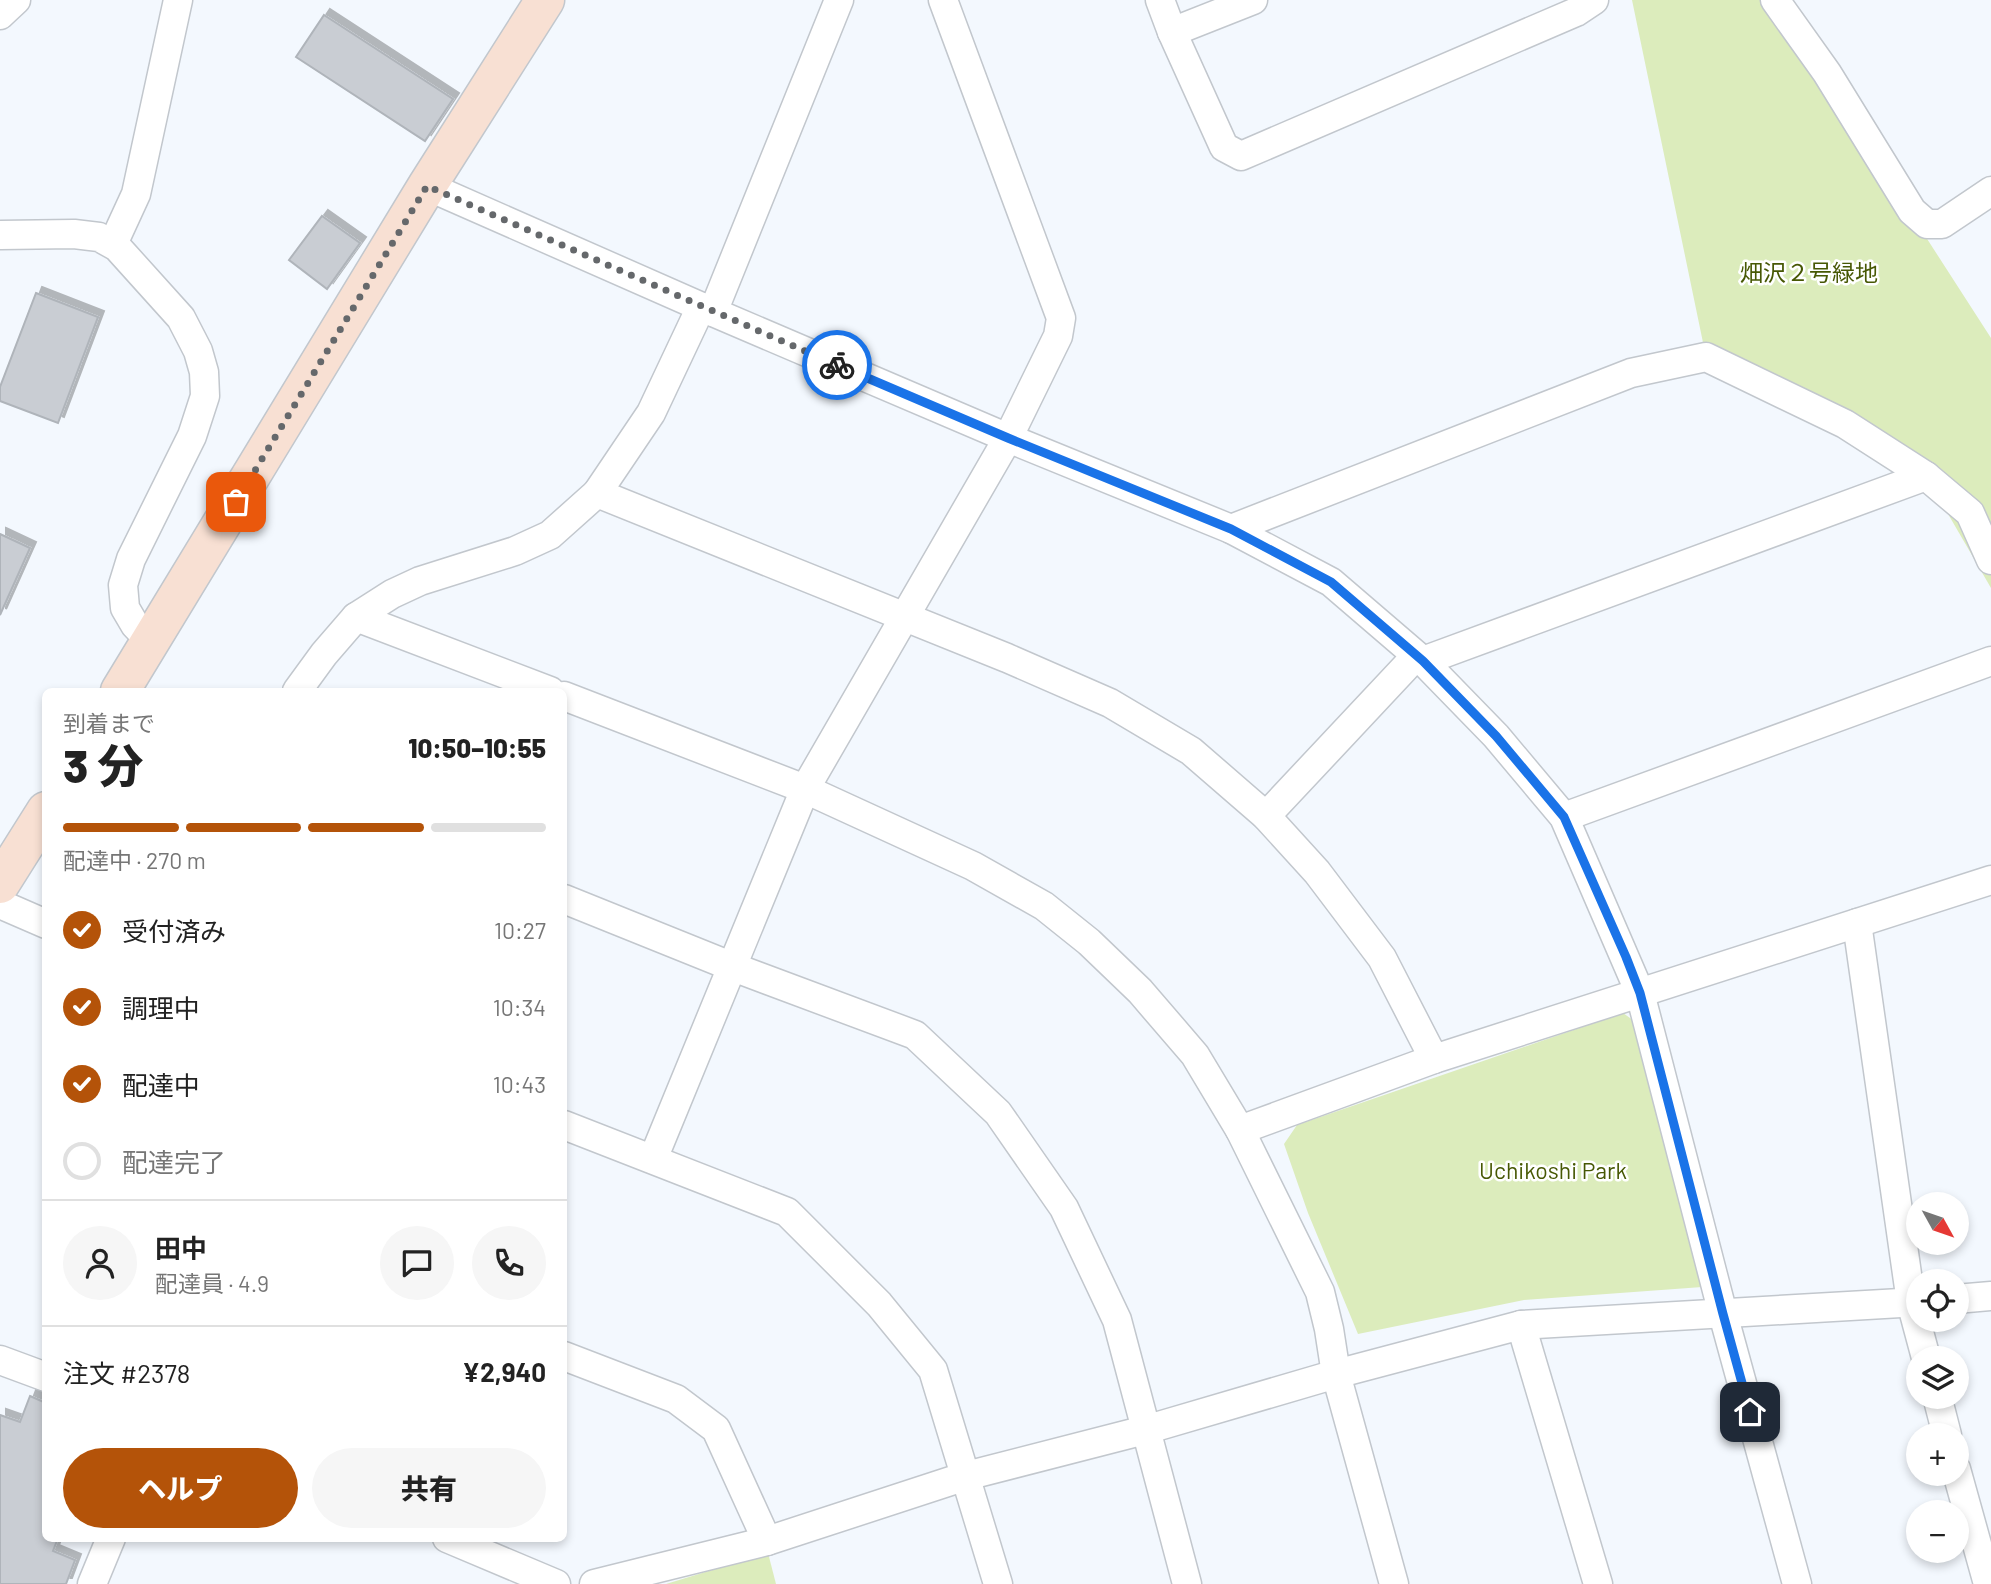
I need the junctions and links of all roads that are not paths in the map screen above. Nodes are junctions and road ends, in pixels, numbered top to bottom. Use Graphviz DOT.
graph roads {
  1 [pos="16,0"];
  2 [pos="178,0"];
  3 [pos="545,0"];
  4 [pos="839,0"];
  5 [pos="943,0"];
  6 [pos="1160,0"];
  7 [pos="1253,0"];
  8 [pos="1775,0"];
  9 [pos="1580,4"];
  10 [pos="0,15"];
  11 [pos="1172,32"];
  12 [pos="427,186"];
  13 [pos="1991,191"];
  14 [pos="0,235"];
  15 [pos="113,244"];
  16 [pos="707,309"];
  17 [pos="1008,438"];
  18 [pos="1926,476"];
  19 [pos="597,493"];
  20 [pos="1231,529"];
  21 [pos="1991,560"];
  22 [pos="903,616"];
  23 [pos="356,617"];
  24 [pos="151,642"];
  25 [pos="1420,658"];
  26 [pos="1991,661"];
  27 [pos="122,688"];
  28 [pos="299,688"];
  29 [pos="542,688"];
  30 [pos="567,697"];
  31 [pos="805,789"];
  32 [pos="1266,816"];
  33 [pos="42,817"];
  34 [pos="1564,817"];
  35 [pos="1991,880"];
  36 [pos="0,884"];
  37 [pos="567,900"];
  38 [pos="0,904"];
  39 [pos="42,922"];
  40 [pos="1857,923"];
  41 [pos="733,967"];
  42 [pos="1640,993"];
  43 [pos="1434,1059"];
  44 [pos="567,1126"];
  45 [pos="1240,1130"];
  46 [pos="653,1159"];
  47 [pos="1910,1269"];
  48 [pos="1991,1296"];
  49 [pos="1969,1298"];
  50 [pos="1906,1303"];
  51 [pos="1723,1314"];
  52 [pos="1521,1325"];
  53 [pos="567,1357"];
  54 [pos="0,1360"];
  55 [pos="1336,1374"];
  56 [pos="42,1376"];
  57 [pos="1145,1430"];
  58 [pos="966,1476"];
  59 [pos="1961,1486"];
  60 [pos="767,1541"];
  61 [pos="109,1542"];
  62 [pos="456,1542"];
  63 [pos="92,1584"];
  64 [pos="556,1584"];
  65 [pos="594,1584"];
  66 [pos="998,1584"];
  67 [pos="1187,1584"];
  68 [pos="1394,1584"];
  69 [pos="1598,1584"];
  70 [pos="1797,1584"];
  71 [pos="1987,1584"];
  1 -- 10 [label="street"];
  2 -- 15 [label="street"];
  3 -- 12 [label="street"];
  4 -- 16 [label="street"];
  5 -- 17 [label="street"];
  6 -- 11 [label="street"];
  7 -- 11 [label="street"];
  8 -- 13 [label="street"];
  9 -- 11 [label="street"];
  12 -- 16 [label="street"];
  12 -- 24 [label="street"];
  14 -- 15 [label="street"];
  15 -- 24 [label="street"];
  16 -- 17 [label="street"];
  16 -- 19 [label="street"];
  17 -- 20 [label="street"];
  17 -- 22 [label="street"];
  18 -- 20 [label="street"];
  18 -- 21 [label="street"];
  18 -- 25 [label="street"];
  19 -- 22 [label="street"];
  19 -- 23 [label="street"];
  20 -- 25 [label="street"];
  22 -- 31 [label="street"];
  22 -- 32 [label="street"];
  23 -- 28 [label="street"];
  23 -- 29 [label="street"];
  24 -- 27 [label="street"];
  25 -- 32 [label="street"];
  25 -- 34 [label="street"];
  26 -- 34 [label="street"];
  30 -- 31 [label="street"];
  31 -- 41 [label="street"];
  31 -- 45 [label="street"];
  32 -- 43 [label="street"];
  33 -- 36 [label="street"];
  34 -- 42 [label="street"];
  35 -- 40 [label="street"];
  37 -- 41 [label="street"];
  38 -- 39 [label="street"];
  40 -- 42 [label="street"];
  40 -- 47 [label="street"];
  41 -- 46 [label="street"];
  41 -- 57 [label="street"];
  42 -- 43 [label="street"];
  42 -- 51 [label="street"];
  43 -- 45 [label="street"];
  44 -- 46 [label="street"];
  45 -- 55 [label="street"];
  46 -- 58 [label="street"];
  48 -- 49 [label="street"];
  50 -- 51 [label="street"];
  51 -- 52 [label="street"];
  51 -- 70 [label="street"];
  52 -- 55 [label="street"];
  52 -- 69 [label="street"];
  53 -- 60 [label="street"];
  54 -- 56 [label="street"];
  55 -- 57 [label="street"];
  55 -- 68 [label="street"];
  57 -- 58 [label="street"];
  57 -- 67 [label="street"];
  58 -- 60 [label="street"];
  58 -- 66 [label="street"];
  59 -- 71 [label="street"];
  60 -- 65 [label="street"];
  61 -- 63 [label="street"];
  62 -- 64 [label="street"];
}
